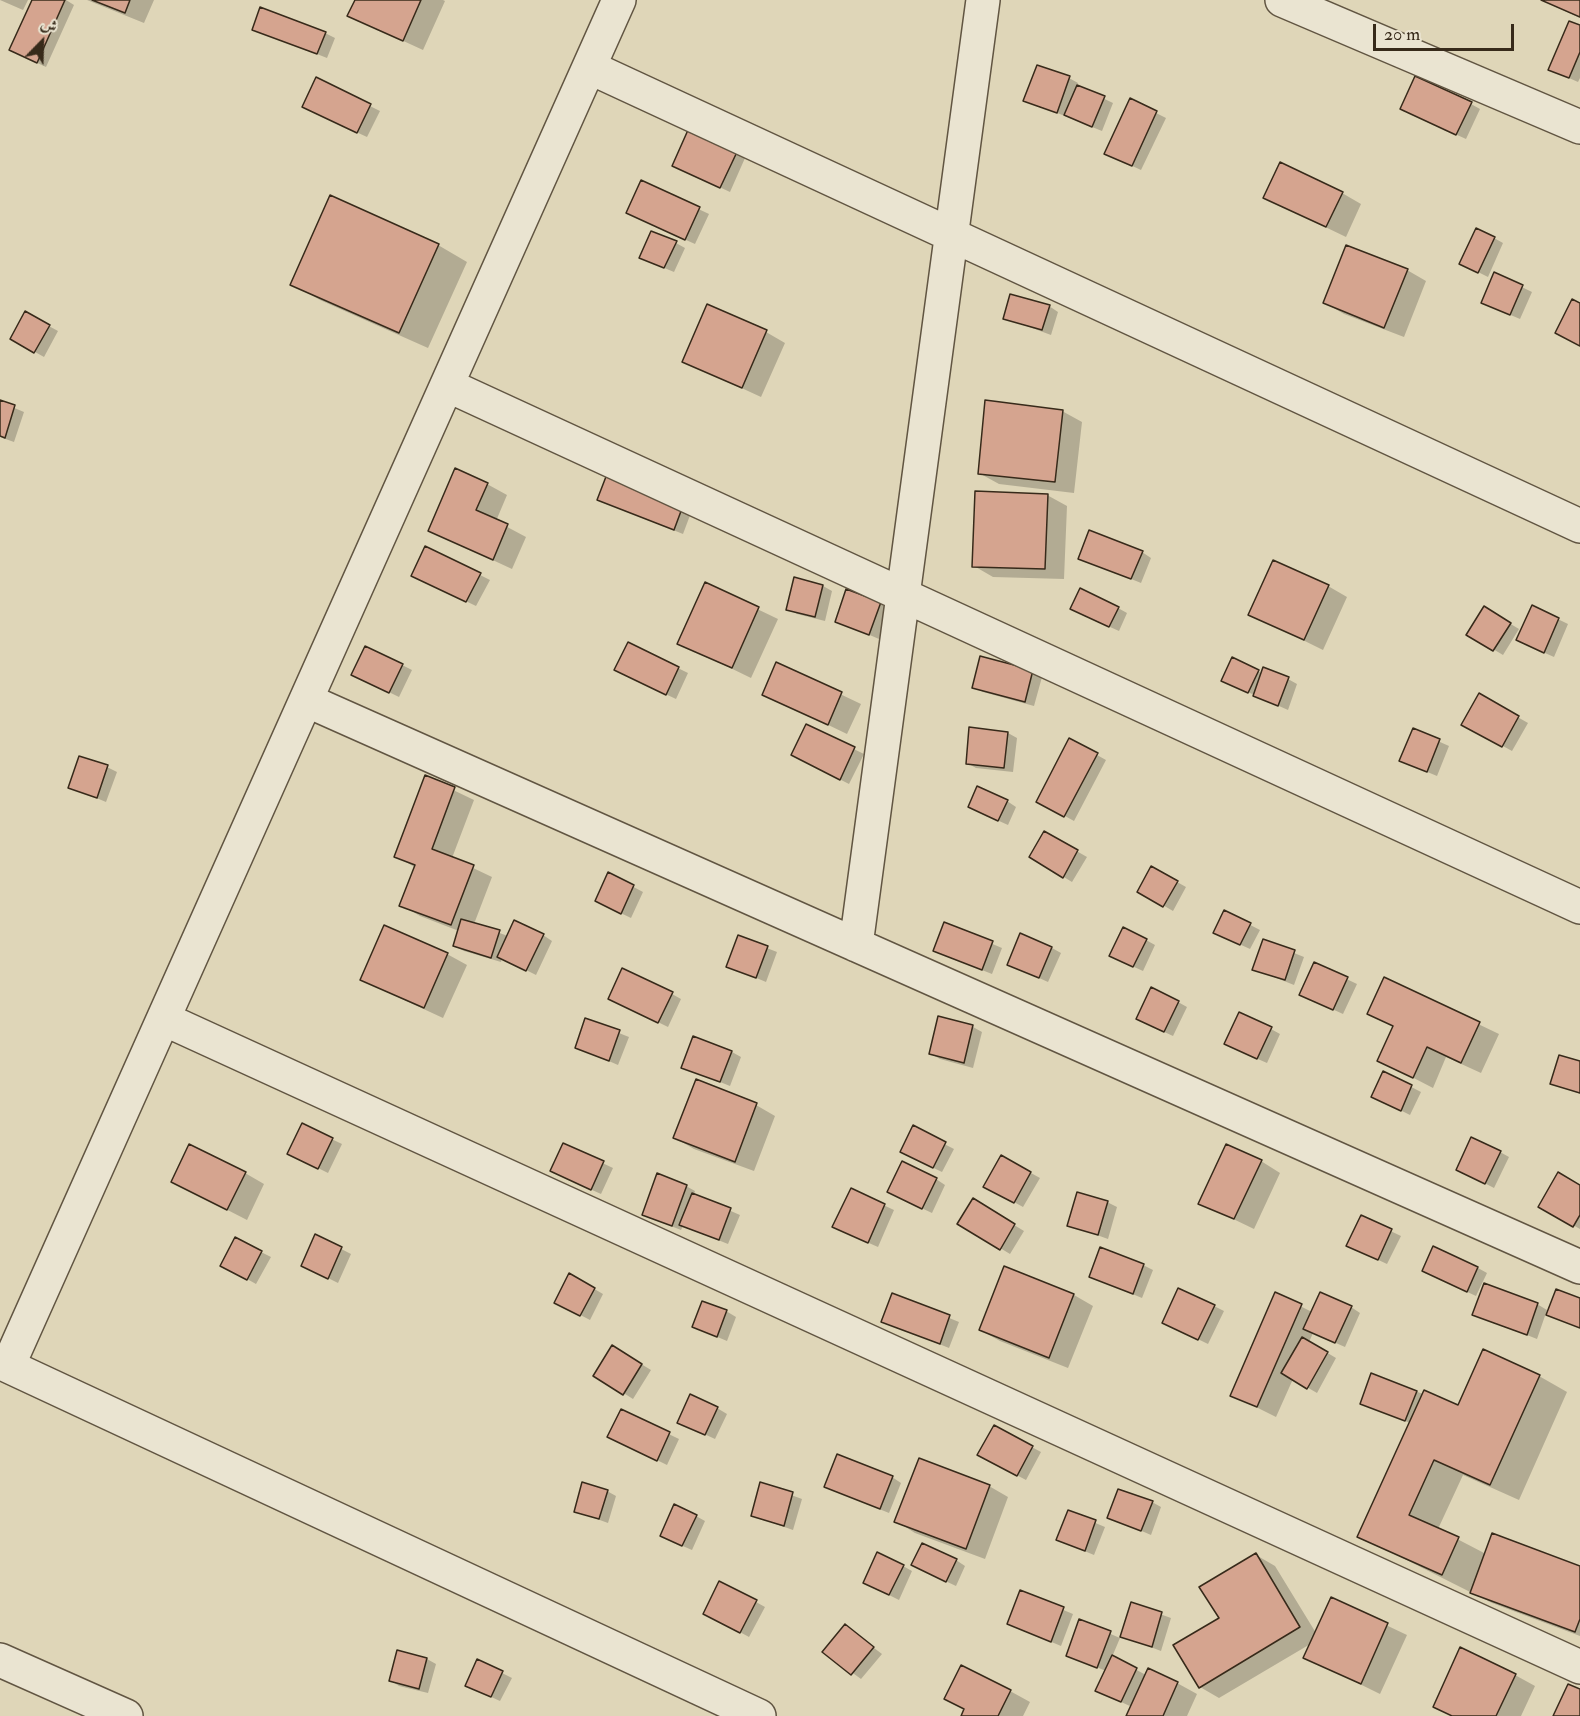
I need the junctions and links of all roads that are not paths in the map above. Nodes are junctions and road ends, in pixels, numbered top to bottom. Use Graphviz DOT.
graph roads {
  1 [pos="619,0"];
  2 [pos="983,0"];
  3 [pos="1282,0"];
  4 [pos="589,67"];
  5 [pos="1580,127"];
  6 [pos="951,234"];
  7 [pos="447,385"];
  8 [pos="1580,526"];
  9 [pos="903,595"];
  10 [pos="306,700"];
  11 [pos="1580,907"];
  12 [pos="856,945"];
  13 [pos="164,1018"];
  14 [pos="1580,1267"];
  15 [pos="4,1372"];
  16 [pos="0,1660"];
  17 [pos="1580,1667"];
  18 [pos="126,1716"];
  19 [pos="759,1716"];
  1 -- 4 [label="street"];
  2 -- 6 [label="street"];
  3 -- 5 [label="street"];
  4 -- 6 [label="street"];
  4 -- 7 [label="street"];
  6 -- 8 [label="street"];
  6 -- 9 [label="street"];
  7 -- 9 [label="street"];
  7 -- 10 [label="street"];
  9 -- 11 [label="street"];
  9 -- 12 [label="street"];
  10 -- 12 [label="street"];
  10 -- 13 [label="street"];
  12 -- 14 [label="street"];
  13 -- 15 [label="street"];
  13 -- 17 [label="street"];
  15 -- 19 [label="street"];
  16 -- 18 [label="street"];
}
